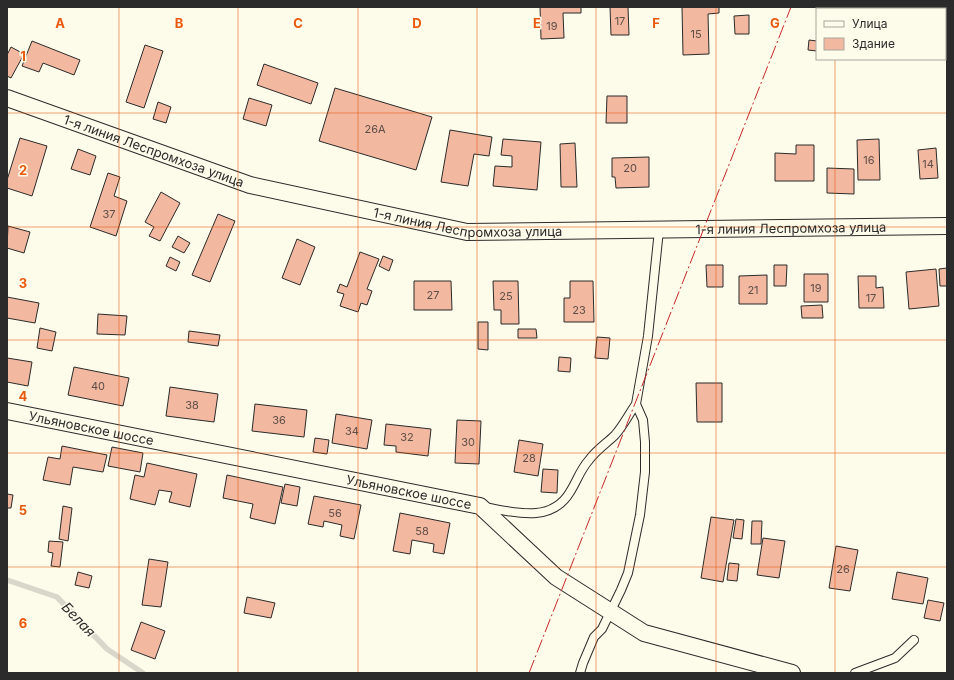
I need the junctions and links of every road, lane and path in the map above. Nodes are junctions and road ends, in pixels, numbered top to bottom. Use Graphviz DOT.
graph roads {
  1 [pos="7,98"];
  2 [pos="947,226"];
  3 [pos="659,230"];
  4 [pos="636,404"];
  5 [pos="7,411"];
  6 [pos="480,506"];
  7 [pos="610,611"];
  8 [pos="914,640"];
  9 [pos="580,673"];
  10 [pos="792,673"];
  11 [pos="855,673"];
  1 -- 3 [label="street, 1-я линия Леспромхоза улица"];
  2 -- 3 [label="street, 1-я линия Леспромхоза улица"];
  3 -- 4 [label="lane"];
  4 -- 6 [label="lane"];
  4 -- 7 [label="lane"];
  5 -- 6 [label="street, Ульяновское шоссе"];
  6 -- 7 [label="street, Ульяновское шоссе"];
  7 -- 9 [label="lane"];
  7 -- 10 [label="street, Ульяновское шоссе"];
  8 -- 11 [label="lane"];
}
